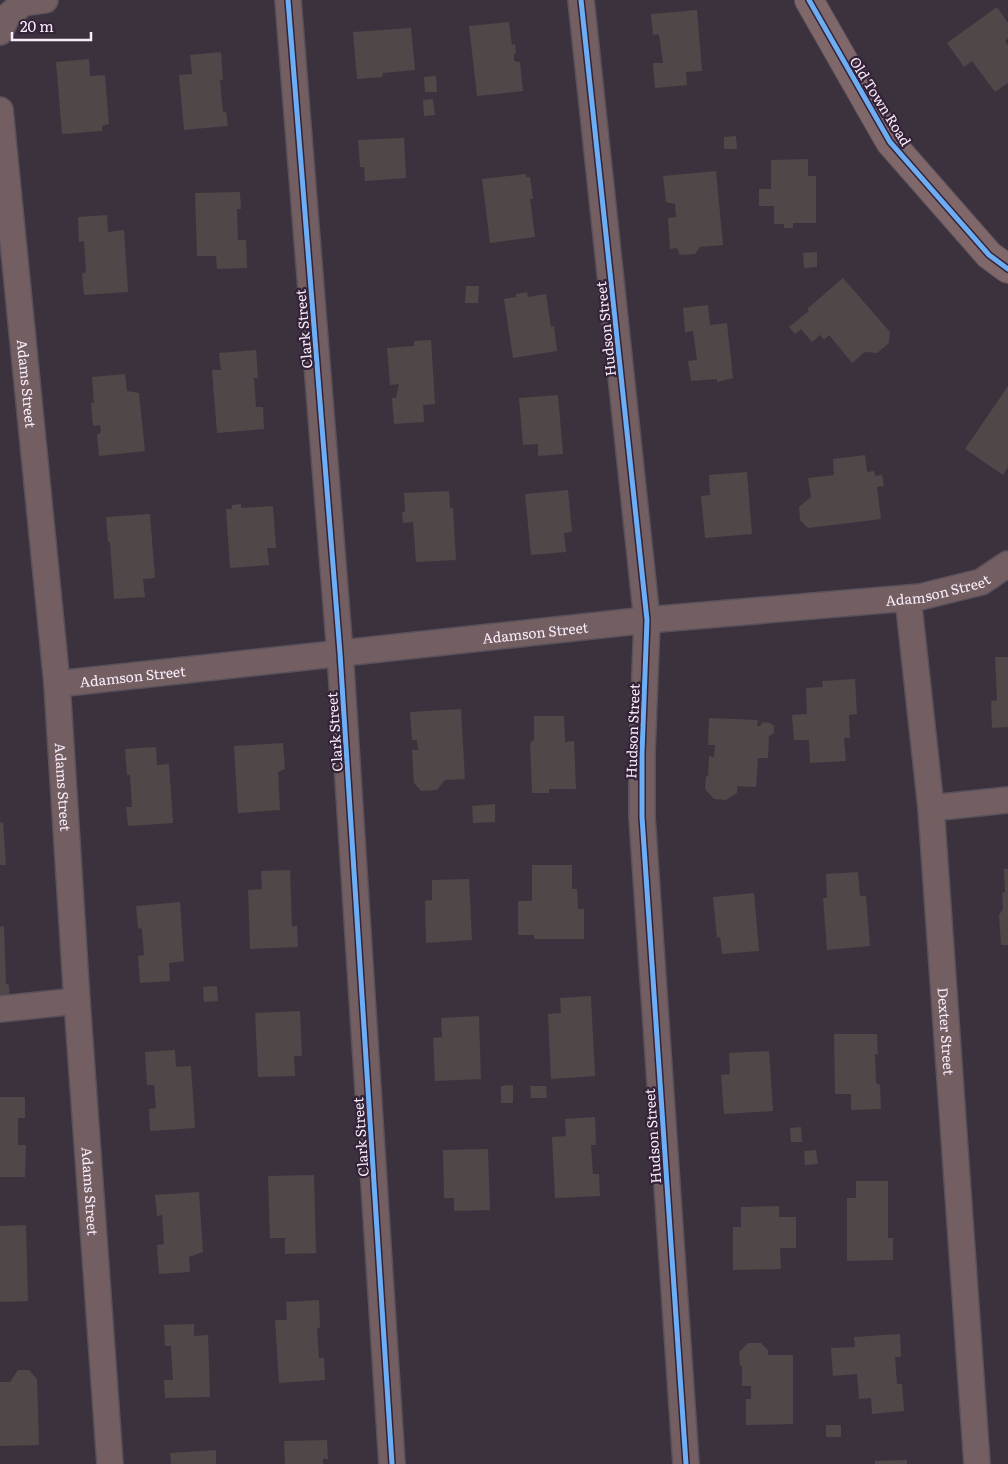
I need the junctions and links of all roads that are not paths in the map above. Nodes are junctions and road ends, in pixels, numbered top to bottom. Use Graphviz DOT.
graph roads {
  1 [pos="45,0"];
  2 [pos="288,0"];
  3 [pos="581,0"];
  4 [pos="809,0"];
  5 [pos="0,32"];
  6 [pos="0,110"];
  7 [pos="1008,270"];
  8 [pos="1008,564"];
  9 [pos="908,598"];
  10 [pos="647,620"];
  11 [pos="340,652"];
  12 [pos="57,684"];
  13 [pos="1008,800"];
  14 [pos="931,808"];
  15 [pos="77,1001"];
  16 [pos="0,1009"];
  17 [pos="110,1464"];
  18 [pos="392,1464"];
  19 [pos="686,1464"];
  20 [pos="977,1464"];
  1 -- 5 [label="street"];
  2 -- 11 [label="street, Clark Street"];
  3 -- 10 [label="street, Hudson Street"];
  4 -- 7 [label="main road, Old Town Road"];
  6 -- 12 [label="street, Adams Street"];
  8 -- 9 [label="street, Adamson Street"];
  9 -- 10 [label="street, Adamson Street"];
  9 -- 14 [label="street, Dexter Street"];
  10 -- 11 [label="street, Adamson Street"];
  10 -- 19 [label="street, Hudson Street"];
  11 -- 12 [label="street, Adamson Street"];
  11 -- 18 [label="street, Clark Street"];
  12 -- 15 [label="street, Adams Street"];
  13 -- 14 [label="street"];
  14 -- 20 [label="street, Dexter Street"];
  15 -- 16 [label="street"];
  15 -- 17 [label="street, Adams Street"];
}
